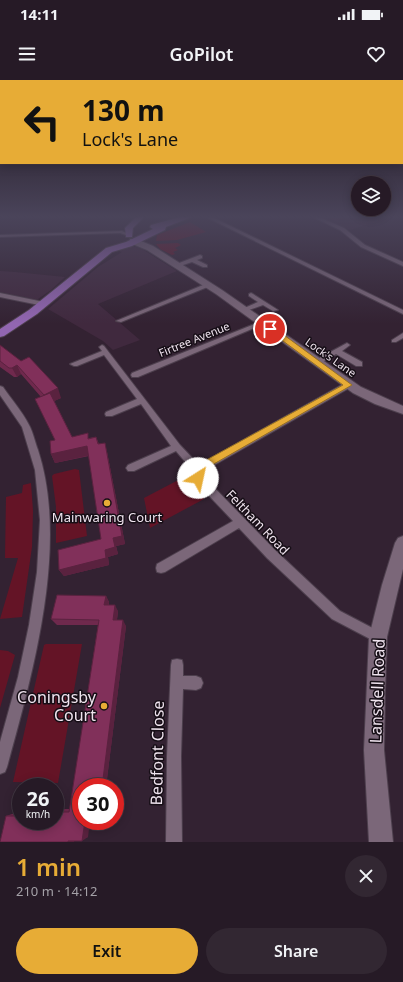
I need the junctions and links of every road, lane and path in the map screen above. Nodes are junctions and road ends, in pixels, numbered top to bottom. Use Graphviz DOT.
graph roads {
  1 [pos="106,253"];
  2 [pos="157,253"];
  3 [pos="281,253"];
  4 [pos="378,253"];
  5 [pos="200,257"];
  6 [pos="193,260"];
  7 [pos="403,264"];
  8 [pos="177,265"];
  9 [pos="205,266"];
  10 [pos="208,285"];
  11 [pos="0,294"];
  12 [pos="251,296"];
  13 [pos="262,303"];
  14 [pos="44,304"];
  15 [pos="244,310"];
  16 [pos="274,310"];
  17 [pos="403,312"];
  18 [pos="119,321"];
  19 [pos="262,323"];
  20 [pos="0,334"];
  21 [pos="403,335"];
  22 [pos="394,341"];
  23 [pos="347,345"];
  24 [pos="337,351"];
  25 [pos="316,362"];
  26 [pos="74,364"];
  27 [pos="359,364"];
  28 [pos="135,375"];
  29 [pos="348,385"];
  30 [pos="0,389"];
  31 [pos="143,400"];
  32 [pos="403,410"];
  33 [pos="109,414"];
  34 [pos="177,447"];
  35 [pos="131,468"];
  36 [pos="198,470"];
  37 [pos="240,522"];
  38 [pos="403,543"];
  39 [pos="161,568"];
  40 [pos="378,637"];
  41 [pos="177,665"];
  42 [pos="177,682"];
  43 [pos="196,683"];
  44 [pos="0,767"];
  45 [pos="174,842"];
  46 [pos="380,842"];
  1 -- 14 [label="main road"];
  2 -- 8 [label="street, Lock's Lane"];
  3 -- 17 [label="street"];
  4 -- 7 [label="street"];
  5 -- 6 [label="street"];
  6 -- 8 [label="street"];
  6 -- 9 [label="street"];
  8 -- 10 [label="street, Lock's Lane"];
  10 -- 15 [label="street, Lock's Lane"];
  10 -- 18 [label="street"];
  11 -- 14 [label="street"];
  12 -- 13 [label="street"];
  13 -- 15 [label="street"];
  13 -- 16 [label="street"];
  14 -- 20 [label="main road"];
  15 -- 19 [label="street, Lock's Lane"];
  19 -- 25 [label="street, Lock's Lane"];
  19 -- 28 [label="street, Firtree Avenue"];
  21 -- 22 [label="street"];
  23 -- 24 [label="street"];
  24 -- 25 [label="street"];
  24 -- 27 [label="street"];
  25 -- 29 [label="street, Lock's Lane"];
  26 -- 31 [label="street, Feltham Road"];
  29 -- 32 [label="street, Lock's Lane"];
  29 -- 36 [label="street"];
  30 -- 44 [label="street"];
  31 -- 33 [label="street"];
  31 -- 34 [label="street, Feltham Road"];
  34 -- 35 [label="street"];
  34 -- 36 [label="street, Feltham Road"];
  36 -- 37 [label="street, Feltham Road"];
  37 -- 39 [label="street"];
  37 -- 40 [label="street, Feltham Road"];
  38 -- 40 [label="street, Lansdell Road"];
  40 -- 46 [label="street, Lansdell Road"];
  41 -- 42 [label="street, Bedfont Close"];
  42 -- 43 [label="street"];
  42 -- 45 [label="street, Bedfont Close"];
}
